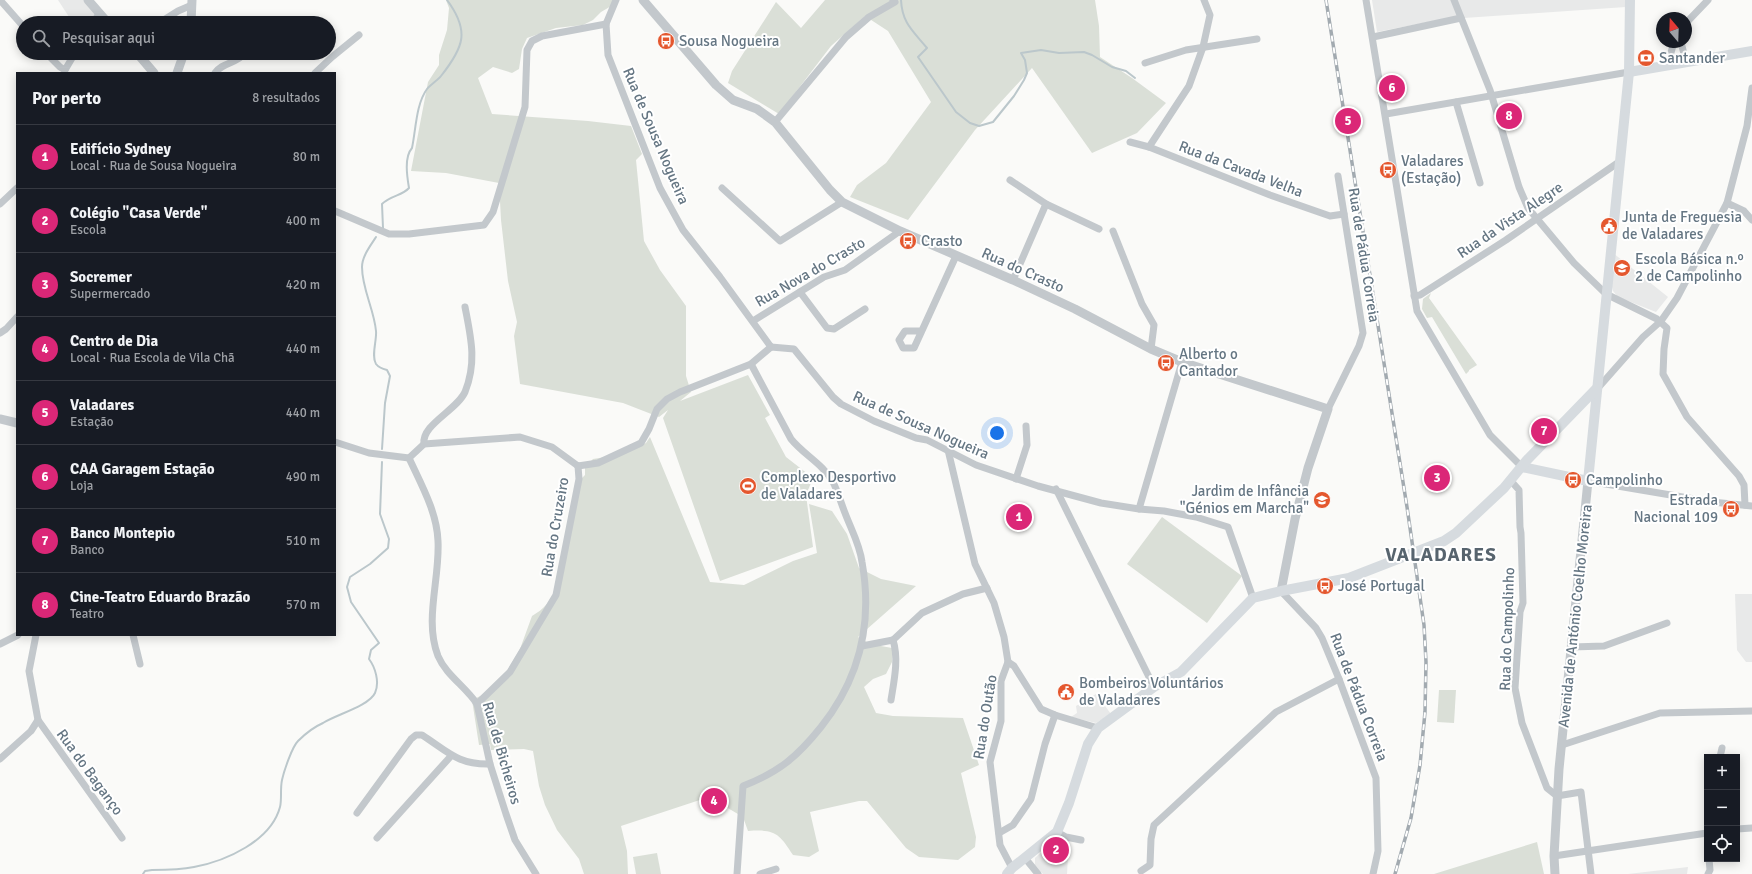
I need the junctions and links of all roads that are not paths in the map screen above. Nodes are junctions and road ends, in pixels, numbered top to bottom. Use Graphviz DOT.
graph roads {
  1 [pos="0,0"];
  2 [pos="88,0"];
  3 [pos="616,0"];
  4 [pos="644,0"];
  5 [pos="893,0"];
  6 [pos="1204,0"];
  7 [pos="1366,0"];
  8 [pos="1454,0"];
  9 [pos="1630,0"];
  10 [pos="1708,0"];
  11 [pos="192,3"];
  12 [pos="99,14"];
  13 [pos="170,16"];
  14 [pos="191,16"];
  15 [pos="1692,17"];
  16 [pos="16,18"];
  17 [pos="1461,18"];
  18 [pos="606,24"];
  19 [pos="359,35"];
  20 [pos="1373,37"];
  21 [pos="1257,39"];
  22 [pos="1203,48"];
  23 [pos="1672,48"];
  24 [pos="1682,48"];
  25 [pos="1752,51"];
  26 [pos="336,53"];
  27 [pos="54,60"];
  28 [pos="72,60"];
  29 [pos="143,60"];
  30 [pos="182,60"];
  31 [pos="236,60"];
  32 [pos="328,60"];
  33 [pos="1686,62"];
  34 [pos="1145,63"];
  35 [pos="1671,65"];
  36 [pos="66,71"];
  37 [pos="153,72"];
  38 [pos="177,72"];
  39 [pos="216,72"];
  40 [pos="316,72"];
  41 [pos="1629,72"];
  42 [pos="1752,88"];
  43 [pos="1491,95"];
  44 [pos="1456,102"];
  45 [pos="1386,114"];
  46 [pos="775,122"];
  47 [pos="1130,142"];
  48 [pos="1149,147"];
  49 [pos="1619,162"];
  50 [pos="1338,176"];
  51 [pos="1010,180"];
  52 [pos="1480,183"];
  53 [pos="722,188"];
  54 [pos="16,189"];
  55 [pos="842,202"];
  56 [pos="1727,203"];
  57 [pos="0,204"];
  58 [pos="1046,204"];
  59 [pos="336,212"];
  60 [pos="1344,214"];
  61 [pos="1536,218"];
  62 [pos="1752,220"];
  63 [pos="1099,229"];
  64 [pos="900,231"];
  65 [pos="1113,231"];
  66 [pos="956,256"];
  67 [pos="1013,280"];
  68 [pos="800,292"];
  69 [pos="1606,294"];
  70 [pos="1414,296"];
  71 [pos="465,307"];
  72 [pos="865,309"];
  73 [pos="16,318"];
  74 [pos="753,321"];
  75 [pos="1661,321"];
  76 [pos="921,331"];
  77 [pos="0,333"];
  78 [pos="771,347"];
  79 [pos="1151,349"];
  80 [pos="1182,362"];
  81 [pos="751,364"];
  82 [pos="1596,389"];
  83 [pos="1328,409"];
  84 [pos="0,418"];
  85 [pos="16,423"];
  86 [pos="1026,426"];
  87 [pos="336,442"];
  88 [pos="424,444"];
  89 [pos="948,450"];
  90 [pos="409,458"];
  91 [pos="578,466"];
  92 [pos="1522,467"];
  93 [pos="1016,479"];
  94 [pos="1511,481"];
  95 [pos="1588,481"];
  96 [pos="1752,483"];
  97 [pos="1744,485"];
  98 [pos="1056,490"];
  99 [pos="1748,505"];
  100 [pos="1139,509"];
  101 [pos="987,588"];
  102 [pos="1281,591"];
  103 [pos="1254,598"];
  104 [pos="1667,623"];
  105 [pos="16,636"];
  106 [pos="36,636"];
  107 [pos="133,636"];
  108 [pos="893,640"];
  109 [pos="0,644"];
  110 [pos="862,646"];
  111 [pos="1572,647"];
  112 [pos="1008,662"];
  113 [pos="140,664"];
  114 [pos="1339,679"];
  115 [pos="1154,687"];
  116 [pos="891,700"];
  117 [pos="477,704"];
  118 [pos="1752,711"];
  119 [pos="1055,715"];
  120 [pos="38,720"];
  121 [pos="1098,728"];
  122 [pos="1562,746"];
  123 [pos="1722,748"];
  124 [pos="1721,754"];
  125 [pos="451,756"];
  126 [pos="0,759"];
  127 [pos="490,764"];
  128 [pos="1557,796"];
  129 [pos="357,813"];
  130 [pos="1751,827"];
  131 [pos="1740,829"];
  132 [pos="1057,832"];
  133 [pos="999,833"];
  134 [pos="1704,833"];
  135 [pos="122,838"];
  136 [pos="377,838"];
  137 [pos="1081,840"];
  138 [pos="1588,851"];
  139 [pos="1554,856"];
  140 [pos="1025,858"];
  141 [pos="1709,862"];
  142 [pos="776,869"];
  143 [pos="1010,871"];
  144 [pos="1141,871"];
  145 [pos="1711,873"];
  146 [pos="536,874"];
  147 [pos="737,874"];
  148 [pos="760,874"];
  149 [pos="1038,874"];
  150 [pos="1373,874"];
  151 [pos="1555,874"];
  152 [pos="1591,874"];
  1 -- 16 [label="street"];
  2 -- 12 [label="street"];
  3 -- 18 [label="street, Rua de Sousa Nogueira"];
  4 -- 46 [label="street, Rua do Crasto"];
  5 -- 46 [label="street"];
  6 -- 22 [label="street"];
  7 -- 20 [label="street"];
  8 -- 17 [label="street"];
  9 -- 41 [label="main road, Avenida de António Coelho Moreira"];
  10 -- 15 [label="street"];
  11 -- 13 [label="street"];
  11 -- 14 [label="street"];
  17 -- 20 [label="street"];
  17 -- 43 [label="street"];
  18 -- 59 [label="street"];
  18 -- 74 [label="street, Rua de Sousa Nogueira"];
  19 -- 26 [label="street"];
  20 -- 45 [label="street"];
  21 -- 22 [label="street"];
  22 -- 34 [label="street"];
  22 -- 48 [label="street"];
  23 -- 35 [label="street"];
  24 -- 33 [label="street"];
  25 -- 33 [label="main road"];
  27 -- 36 [label="street"];
  28 -- 36 [label="street"];
  29 -- 37 [label="street"];
  30 -- 38 [label="street"];
  31 -- 39 [label="street"];
  32 -- 40 [label="street"];
  33 -- 35 [label="main road"];
  35 -- 41 [label="main road"];
  41 -- 43 [label="street"];
  41 -- 49 [label="main road, Avenida de António Coelho Moreira"];
  42 -- 56 [label="street"];
  43 -- 44 [label="street"];
  43 -- 61 [label="street"];
  44 -- 45 [label="street"];
  44 -- 52 [label="street"];
  45 -- 70 [label="street"];
  46 -- 55 [label="street, Rua do Crasto"];
  47 -- 48 [label="street, Rua da Cavada Velha"];
  48 -- 60 [label="street, Rua da Cavada Velha"];
  49 -- 61 [label="street, Rua da Vista Alegre"];
  49 -- 69 [label="main road, Avenida de António Coelho Moreira"];
  50 -- 60 [label="street, Rua de Pádua Correia"];
  51 -- 58 [label="street"];
  53 -- 55 [label="street"];
  54 -- 57 [label="street"];
  55 -- 64 [label="street, Rua do Crasto"];
  56 -- 62 [label="street"];
  56 -- 75 [label="street"];
  58 -- 63 [label="street"];
  58 -- 67 [label="street"];
  60 -- 83 [label="street, Rua de Pádua Correia"];
  61 -- 69 [label="street"];
  61 -- 70 [label="street, Rua da Vista Alegre"];
  64 -- 66 [label="street, Rua do Crasto"];
  64 -- 68 [label="street, Rua Nova do Crasto"];
  65 -- 79 [label="street"];
  66 -- 67 [label="street, Rua do Crasto"];
  66 -- 76 [label="street"];
  67 -- 79 [label="street, Rua do Crasto"];
  68 -- 72 [label="street"];
  68 -- 74 [label="street, Rua Nova do Crasto"];
  69 -- 75 [label="street"];
  69 -- 82 [label="main road, Avenida de António Coelho Moreira"];
  70 -- 92 [label="street"];
  71 -- 88 [label="street"];
  73 -- 77 [label="street"];
  74 -- 78 [label="street, Rua de Sousa Nogueira"];
  75 -- 82 [label="street"];
  75 -- 97 [label="street"];
  78 -- 81 [label="street"];
  78 -- 89 [label="street, Rua de Sousa Nogueira"];
  79 -- 80 [label="street, Rua do Crasto"];
  80 -- 83 [label="street, Rua do Crasto"];
  80 -- 100 [label="street"];
  81 -- 91 [label="street"];
  81 -- 110 [label="street"];
  82 -- 92 [label="main road"];
  82 -- 95 [label="main road, Avenida de António Coelho Moreira"];
  83 -- 102 [label="street, Rua de Pádua Correia"];
  84 -- 85 [label="street"];
  86 -- 93 [label="street"];
  87 -- 90 [label="street"];
  88 -- 90 [label="street"];
  88 -- 91 [label="street, Rua do Cruzeiro"];
  89 -- 93 [label="street, Rua de Sousa Nogueira"];
  89 -- 101 [label="street"];
  90 -- 117 [label="street, Rua de Bicheiros"];
  91 -- 117 [label="street, Rua do Cruzeiro"];
  92 -- 94 [label="main road"];
  92 -- 95 [label="main road"];
  93 -- 98 [label="street, Rua de Sousa Nogueira"];
  94 -- 102 [label="main road"];
  94 -- 128 [label="street, Rua do Campolinho"];
  95 -- 99 [label="street"];
  95 -- 111 [label="street, Avenida de António Coelho Moreira"];
  96 -- 97 [label="street"];
  97 -- 99 [label="street"];
  98 -- 100 [label="street, Rua de Sousa Nogueira"];
  98 -- 115 [label="street"];
  100 -- 103 [label="street, Rua de Sousa Nogueira"];
  101 -- 108 [label="street"];
  101 -- 112 [label="street"];
  102 -- 103 [label="main road"];
  102 -- 114 [label="street, Rua de Pádua Correia"];
  103 -- 115 [label="main road"];
  104 -- 111 [label="street"];
  105 -- 109 [label="street"];
  106 -- 120 [label="street"];
  107 -- 113 [label="street"];
  108 -- 110 [label="street"];
  108 -- 116 [label="street"];
  110 -- 147 [label="street"];
  111 -- 122 [label="street, Avenida de António Coelho Moreira"];
  112 -- 119 [label="street"];
  112 -- 133 [label="street, Rua do Outão"];
  114 -- 144 [label="street"];
  114 -- 150 [label="street, Rua de Pádua Correia"];
  115 -- 121 [label="main road"];
  117 -- 127 [label="street, Rua de Bicheiros"];
  118 -- 122 [label="street"];
  119 -- 121 [label="street"];
  119 -- 133 [label="street"];
  120 -- 126 [label="street"];
  120 -- 135 [label="street, Rua do Baganço"];
  121 -- 132 [label="main road"];
  122 -- 128 [label="street, Avenida de António Coelho Moreira"];
  123 -- 124 [label="street"];
  125 -- 127 [label="street"];
  125 -- 129 [label="street"];
  125 -- 136 [label="street"];
  127 -- 146 [label="street, Rua de Bicheiros"];
  128 -- 138 [label="street"];
  128 -- 139 [label="street, Avenida de António Coelho Moreira"];
  130 -- 131 [label="street"];
  132 -- 137 [label="street"];
  132 -- 140 [label="main road"];
  133 -- 143 [label="street, Rua do Outão"];
  134 -- 138 [label="street"];
  138 -- 139 [label="street"];
  138 -- 152 [label="street"];
  139 -- 151 [label="street, Avenida de António Coelho Moreira"];
  140 -- 143 [label="main road"];
  140 -- 149 [label="street"];
  141 -- 145 [label="street"];
  142 -- 148 [label="street"];
}
